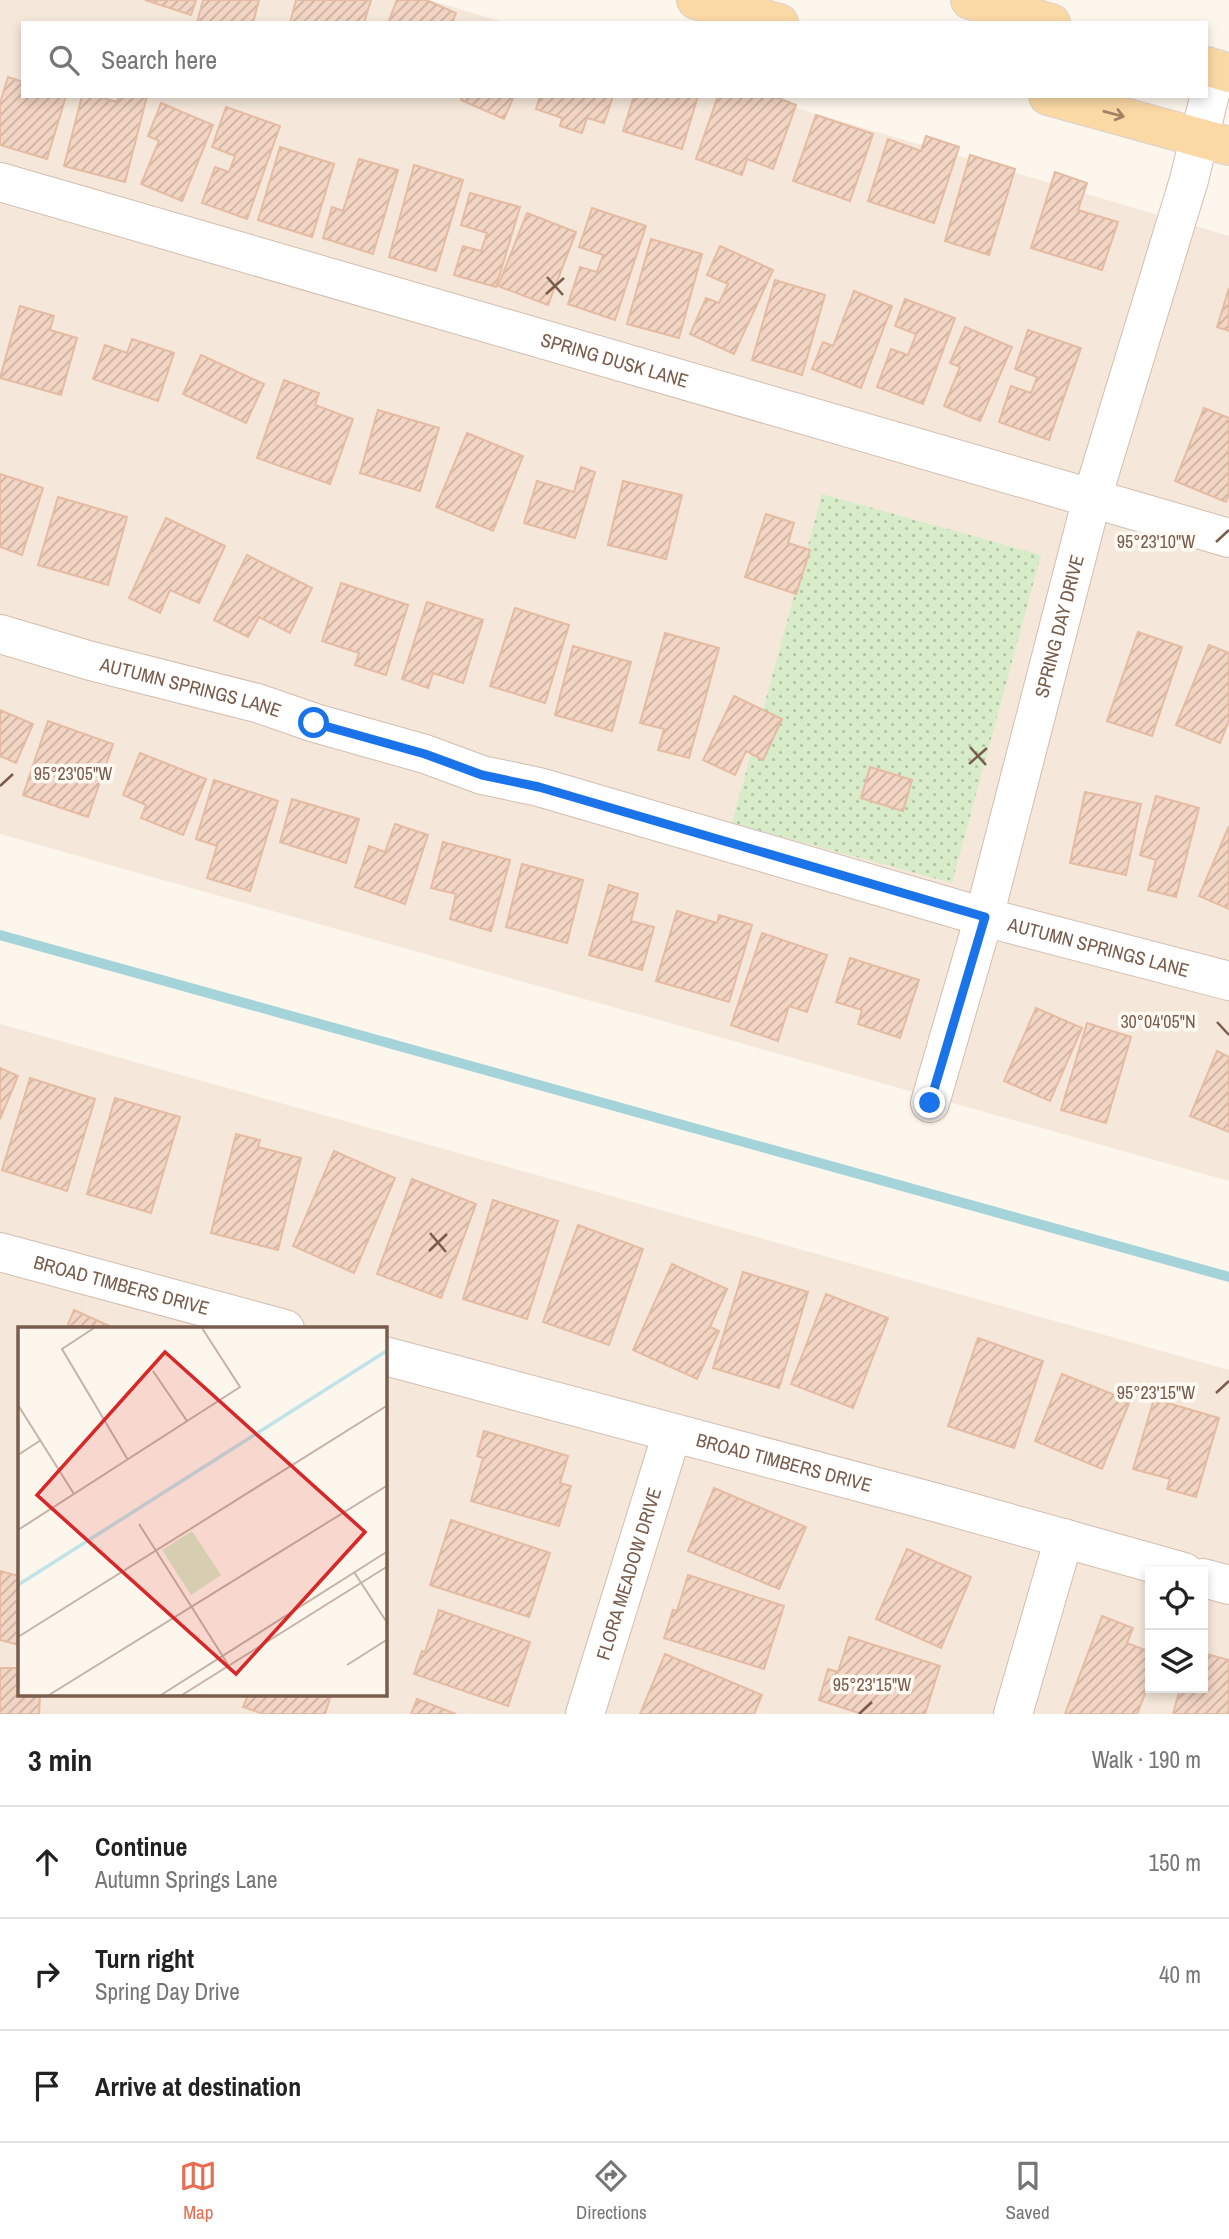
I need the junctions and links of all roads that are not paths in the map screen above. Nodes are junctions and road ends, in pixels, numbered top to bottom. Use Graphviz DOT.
graph roads {
  1 [pos="696,0"];
  2 [pos="970,0"];
  3 [pos="772,21"];
  4 [pos="1044,21"];
  5 [pos="1217,70"];
  6 [pos="1055,98"];
  7 [pos="1214,142"];
  8 [pos="0,182"];
  9 [pos="1092,498"];
  10 [pos="1229,538"];
  11 [pos="0,634"];
  12 [pos="985,917"];
  13 [pos="1229,981"];
  14 [pos="930,1103"];
  15 [pos="0,1252"];
  16 [pos="235,1323"];
  17 [pos="268,1327"];
  18 [pos="387,1357"];
  19 [pos="672,1433"];
  20 [pos="1064,1538"];
  21 [pos="1166,1567"];
  22 [pos="1208,1579"];
  23 [pos="1229,1585"];
  24 [pos="585,1714"];
  25 [pos="1013,1714"];
  1 -- 3 [label="main road"];
  2 -- 4 [label="main road"];
  5 -- 7 [label="street, SPRING DAY DRIVE"];
  6 -- 7 [label="main road, one-way"];
  7 -- 9 [label="street, SPRING DAY DRIVE"];
  8 -- 9 [label="street, SPRING DUSK LANE"];
  9 -- 10 [label="street, SPRING DUSK LANE"];
  9 -- 12 [label="street, SPRING DAY DRIVE"];
  11 -- 12 [label="street, AUTUMN SPRINGS LANE"];
  12 -- 13 [label="street, AUTUMN SPRINGS LANE"];
  12 -- 14 [label="street, SPRING DAY DRIVE"];
  15 -- 16 [label="street, BROAD TIMBERS DRIVE"];
  16 -- 17 [label="street, BROAD TIMBERS DRIVE"];
  18 -- 19 [label="street, BROAD TIMBERS DRIVE"];
  19 -- 20 [label="street, BROAD TIMBERS DRIVE"];
  19 -- 24 [label="street, FLORA MEADOW DRIVE"];
  20 -- 21 [label="street, BROAD TIMBERS DRIVE"];
  20 -- 25 [label="street"];
  22 -- 23 [label="street"];
}
